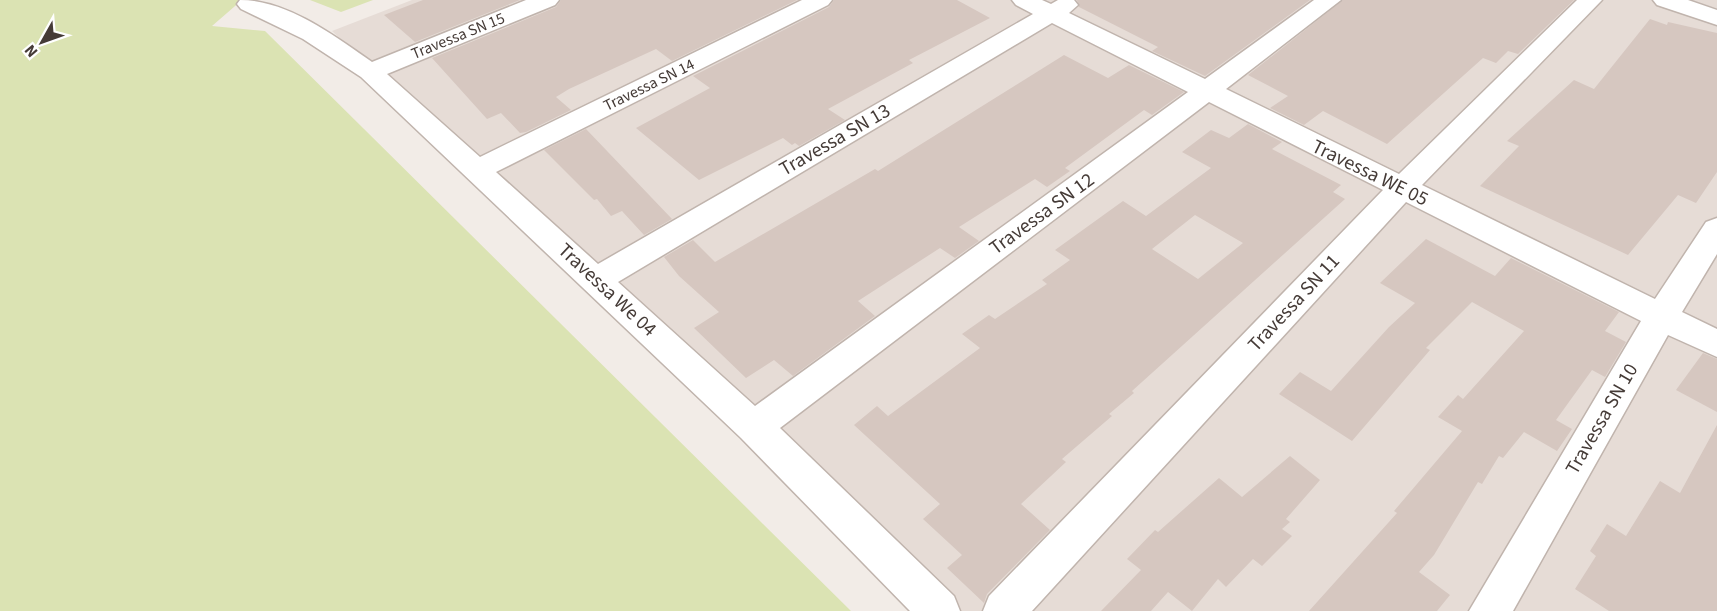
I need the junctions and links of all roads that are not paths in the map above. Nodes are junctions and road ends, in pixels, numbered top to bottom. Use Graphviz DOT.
graph roads {
  1 [pos="547,0"];
  2 [pos="820,0"];
  3 [pos="1024,0"];
  4 [pos="1329,0"];
  5 [pos="1590,0"];
  6 [pos="1665,0"];
  7 [pos="249,4"];
  8 [pos="1064,7"];
  9 [pos="1717,18"];
  10 [pos="370,72"];
  11 [pos="1207,93"];
  12 [pos="477,170"];
  13 [pos="1402,188"];
  14 [pos="1717,229"];
  15 [pos="595,280"];
  16 [pos="1661,317"];
  17 [pos="1717,344"];
  18 [pos="754,427"];
  19 [pos="939,611"];
  20 [pos="1004,611"];
  21 [pos="1490,611"];
  1 -- 10 [label="street, Travessa SN 15"];
  2 -- 12 [label="street, Travessa SN 14"];
  3 -- 8 [label="street, Travessa WE 05"];
  4 -- 11 [label="street, Travessa SN 12"];
  5 -- 13 [label="street, Travessa SN 11"];
  6 -- 9 [label="street"];
  7 -- 10 [label="street, Travessa We 04"];
  8 -- 11 [label="street, Travessa WE 05"];
  8 -- 15 [label="street, Travessa SN 13"];
  10 -- 12 [label="street, Travessa We 04"];
  11 -- 13 [label="street, Travessa WE 05"];
  11 -- 18 [label="street, Travessa SN 12"];
  12 -- 15 [label="street, Travessa We 04"];
  13 -- 16 [label="street, Travessa WE 05"];
  13 -- 20 [label="street, Travessa SN 11"];
  14 -- 16 [label="street, Travessa SN 10"];
  15 -- 18 [label="street, Travessa We 04"];
  16 -- 17 [label="street, Travessa WE 05"];
  16 -- 21 [label="street, Travessa SN 10"];
  18 -- 19 [label="street, Travessa We 04"];
}
